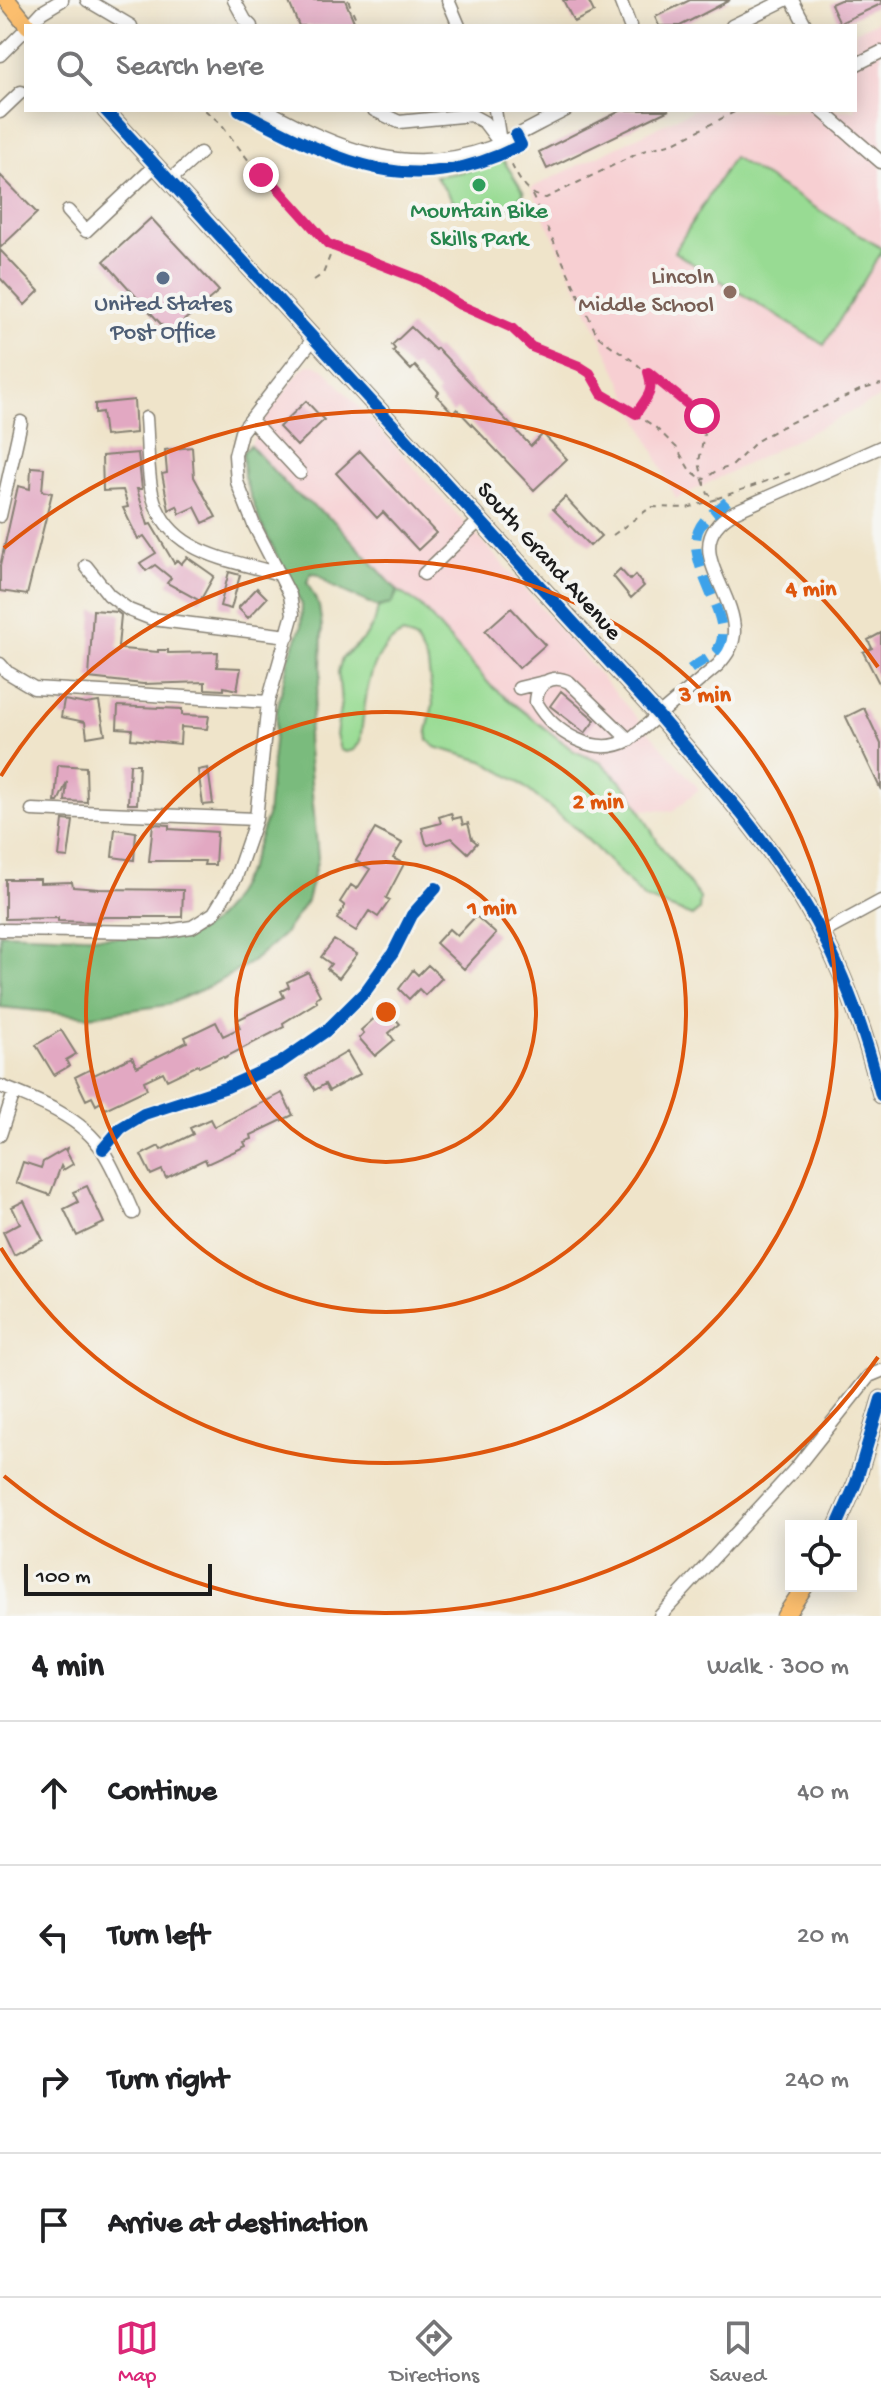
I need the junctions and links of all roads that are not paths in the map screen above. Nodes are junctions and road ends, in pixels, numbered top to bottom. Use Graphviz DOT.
graph roads {
  1 [pos="7,0"];
  2 [pos="62,0"];
  3 [pos="89,0"];
  4 [pos="234,0"];
  5 [pos="448,0"];
  6 [pos="620,0"];
  7 [pos="785,0"];
  8 [pos="792,0"];
  9 [pos="746,23"];
  10 [pos="26,24"];
  11 [pos="31,24"];
  12 [pos="128,24"];
  13 [pos="249,24"];
  14 [pos="458,24"];
  15 [pos="629,24"];
  16 [pos="805,24"];
  17 [pos="24,31"];
  18 [pos="881,52"];
  19 [pos="0,55"];
  20 [pos="857,64"];
  21 [pos="21,92"];
  22 [pos="0,112"];
  23 [pos="107,112"];
  24 [pos="271,112"];
  25 [pos="378,112"];
  26 [pos="495,112"];
  27 [pos="562,112"];
  28 [pos="823,112"];
  29 [pos="502,148"];
  30 [pos="200,153"];
  31 [pos="881,162"];
  32 [pos="156,165"];
  33 [pos="170,180"];
  34 [pos="68,211"];
  35 [pos="314,338"];
  36 [pos="146,418"];
  37 [pos="251,420"];
  38 [pos="21,422"];
  39 [pos="881,447"];
  40 [pos="300,473"];
  41 [pos="0,516"];
  42 [pos="480,520"];
  43 [pos="86,566"];
  44 [pos="279,574"];
  45 [pos="424,574"];
  46 [pos="288,636"];
  47 [pos="0,664"];
  48 [pos="544,682"];
  49 [pos="519,688"];
  50 [pos="268,702"];
  51 [pos="657,714"];
  52 [pos="629,740"];
  53 [pos="32,810"];
  54 [pos="256,819"];
  55 [pos="436,888"];
  56 [pos="881,901"];
  57 [pos="0,930"];
  58 [pos="822,933"];
  59 [pos="0,1086"];
  60 [pos="14,1092"];
  61 [pos="881,1094"];
  62 [pos="0,1135"];
  63 [pos="103,1149"];
  64 [pos="133,1213"];
  65 [pos="881,1371"];
  66 [pos="881,1399"];
  67 [pos="840,1520"];
  68 [pos="801,1592"];
  69 [pos="660,1616"];
  70 [pos="785,1616"];
  1 -- 10 [label="main road"];
  2 -- 11 [label="street"];
  3 -- 12 [label="street"];
  4 -- 13 [label="street"];
  5 -- 14 [label="street"];
  6 -- 15 [label="street"];
  7 -- 9 [label="street"];
  8 -- 16 [label="street"];
  17 -- 19 [label="street"];
  18 -- 20 [label="street"];
  21 -- 22 [label="street"];
  23 -- 32 [label="main road, South Grand Avenue"];
  24 -- 29 [label="street"];
  25 -- 29 [label="street"];
  26 -- 29 [label="street"];
  27 -- 29 [label="street"];
  28 -- 31 [label="street"];
  30 -- 33 [label="street"];
  32 -- 33 [label="main road, South Grand Avenue"];
  32 -- 34 [label="street"];
  33 -- 35 [label="main road, South Grand Avenue"];
  35 -- 37 [label="street"];
  35 -- 42 [label="main road, South Grand Avenue"];
  36 -- 44 [label="street"];
  37 -- 40 [label="street"];
  37 -- 44 [label="street"];
  38 -- 41 [label="street"];
  39 -- 51 [label="street"];
  42 -- 45 [label="street"];
  42 -- 51 [label="main road, South Grand Avenue"];
  43 -- 46 [label="street"];
  44 -- 46 [label="street"];
  46 -- 50 [label="street"];
  47 -- 50 [label="street"];
  48 -- 49 [label="street"];
  48 -- 52 [label="street"];
  48 -- 52 [label="street"];
  50 -- 54 [label="street"];
  51 -- 52 [label="street"];
  51 -- 58 [label="main road, South Grand Avenue"];
  53 -- 54 [label="street"];
  54 -- 57 [label="street"];
  55 -- 63 [label="street"];
  56 -- 58 [label="street"];
  58 -- 61 [label="main road, South Grand Avenue"];
  59 -- 60 [label="street"];
  60 -- 62 [label="street"];
  60 -- 63 [label="street"];
  63 -- 64 [label="street"];
  65 -- 69 [label="street"];
  66 -- 67 [label="main road"];
  68 -- 70 [label="main road"];
}
